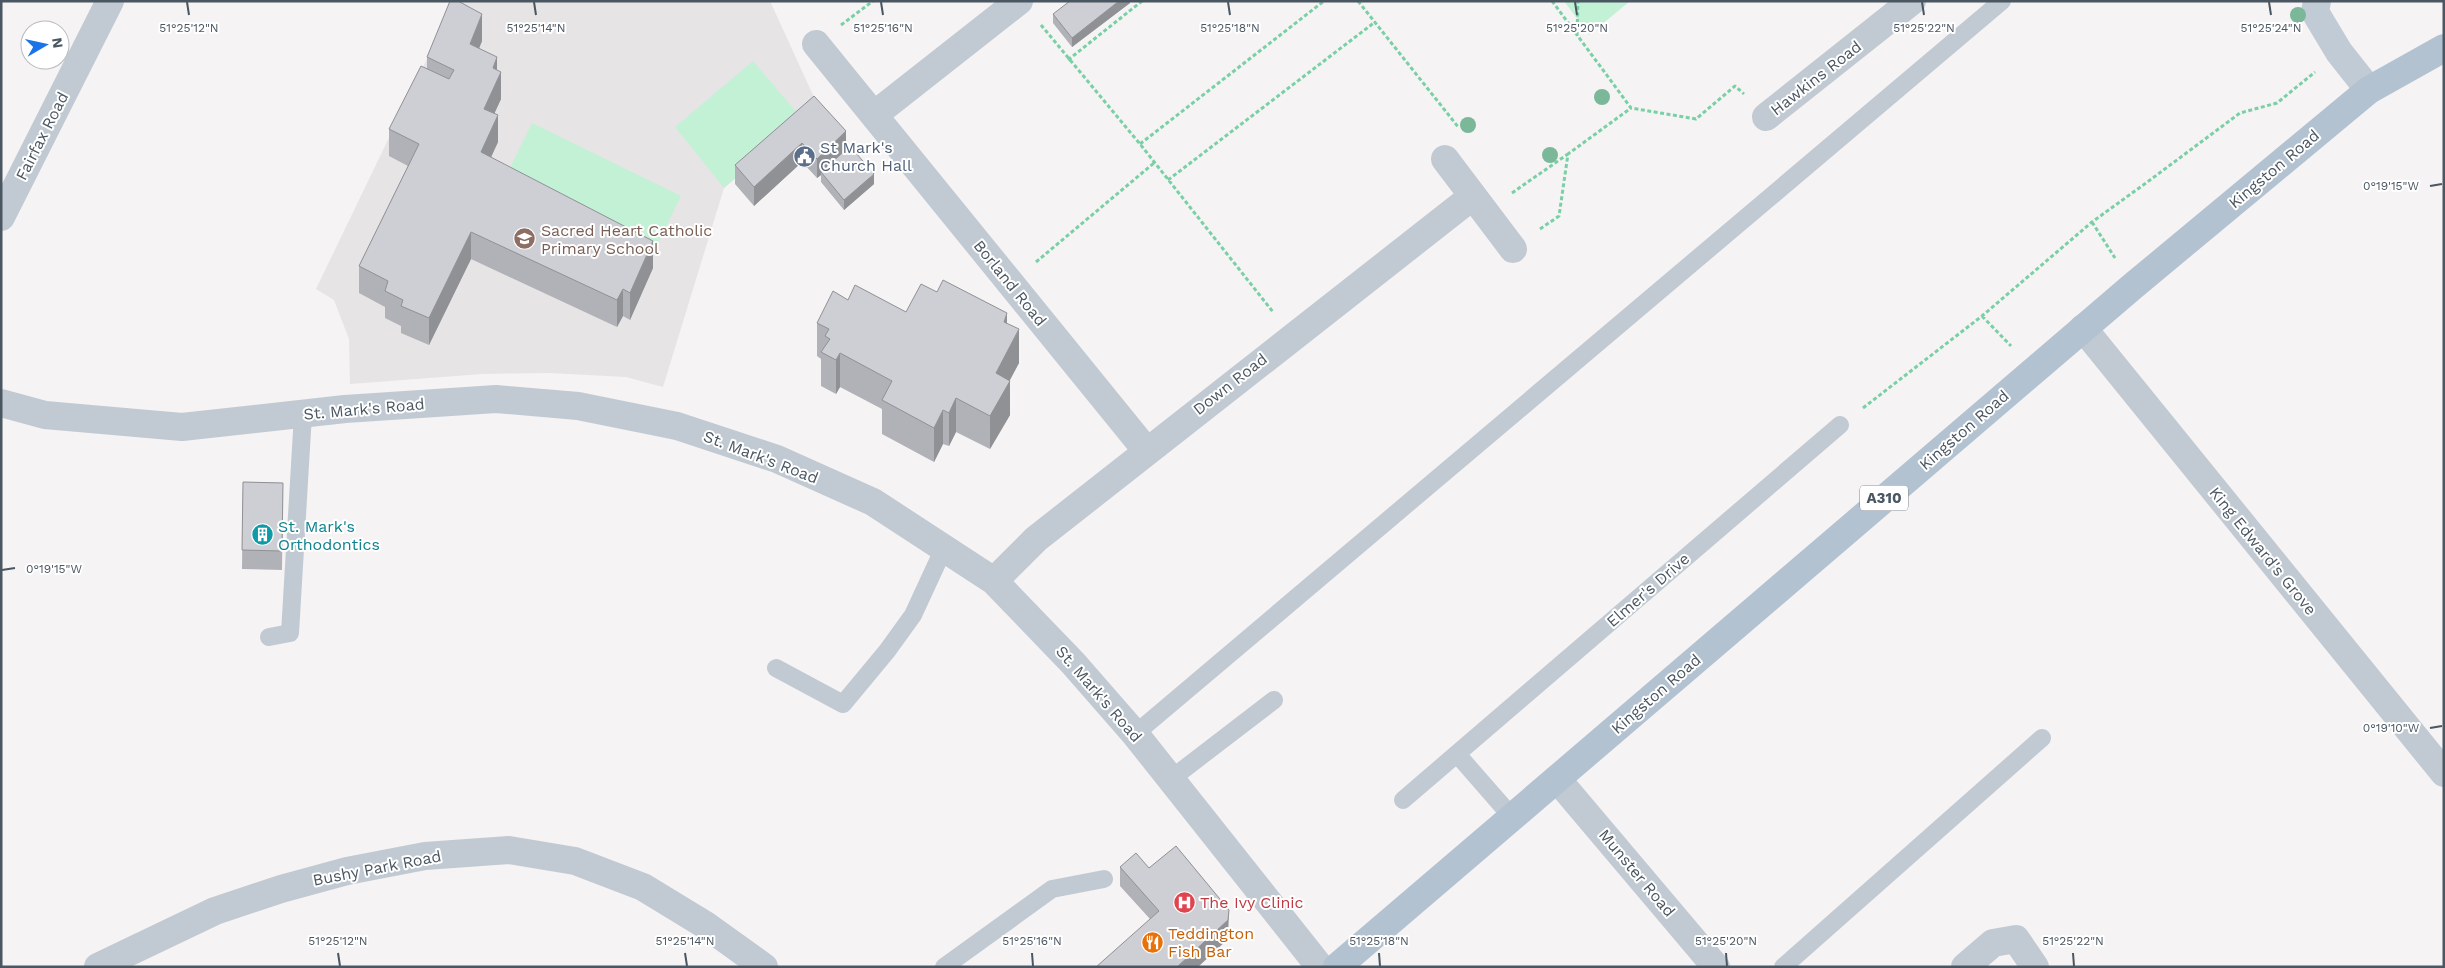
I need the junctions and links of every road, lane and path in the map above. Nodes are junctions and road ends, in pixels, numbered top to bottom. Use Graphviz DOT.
graph roads {
  1 [pos="110,1"];
  2 [pos="1019,1"];
  3 [pos="1142,1"];
  4 [pos="1324,1"];
  5 [pos="1358,1"];
  6 [pos="1552,1"];
  7 [pos="1578,1"];
  8 [pos="1912,1"];
  9 [pos="2002,1"];
  10 [pos="2317,1"];
  11 [pos="1375,22"];
  12 [pos="1040,23"];
  13 [pos="1577,36"];
  14 [pos="816,44"];
  15 [pos="2444,48"];
  16 [pos="2339,52"];
  17 [pos="1068,60"];
  18 [pos="2369,90"];
  19 [pos="1631,108"];
  20 [pos="874,115"];
  21 [pos="1766,117"];
  22 [pos="1140,144"];
  23 [pos="1568,154"];
  24 [pos="1445,159"];
  25 [pos="1154,163"];
  26 [pos="1168,180"];
  27 [pos="1512,193"];
  28 [pos="1473,196"];
  29 [pos="1,217"];
  30 [pos="2092,222"];
  31 [pos="1513,249"];
  32 [pos="1010,283"];
  33 [pos="2133,286"];
  34 [pos="1982,316"];
  35 [pos="2083,328"];
  36 [pos="1292,336"];
  37 [pos="2034,370"];
  38 [pos="1,403"];
  39 [pos="303,414"];
  40 [pos="1840,425"];
  41 [pos="1146,450"];
  42 [pos="944,548"];
  43 [pos="994,581"];
  44 [pos="269,637"];
  45 [pos="776,668"];
  46 [pos="1274,700"];
  47 [pos="1135,734"];
  48 [pos="2042,738"];
  49 [pos="1456,754"];
  50 [pos="2444,773"];
  51 [pos="1171,779"];
  52 [pos="1557,779"];
  53 [pos="1403,800"];
  54 [pos="1512,817"];
  55 [pos="1104,879"];
  56 [pos="98,967"];
  57 [pos="764,967"];
  58 [pos="944,967"];
  59 [pos="1320,967"];
  60 [pos="1338,967"];
  61 [pos="1716,967"];
  62 [pos="1783,967"];
  63 [pos="1965,967"];
  64 [pos="2036,967"];
  1 -- 29 [label="street, Fairfax Road"];
  2 -- 20 [label="street"];
  3 -- 17 [label="path"];
  4 -- 22 [label="path"];
  5 -- 11 [label="path"];
  6 -- 13 [label="path"];
  7 -- 13 [label="path"];
  8 -- 21 [label="street, Hawkins Road"];
  9 -- 47 [label="lane"];
  10 -- 16 [label="main road"];
  11 -- 24 [label="path"];
  11 -- 26 [label="path"];
  12 -- 17 [label="path"];
  13 -- 19 [label="path"];
  14 -- 20 [label="street, Borland Road"];
  15 -- 18 [label="main road, Kingston Road / A310"];
  16 -- 18 [label="main road"];
  16 -- 30 [label="path"];
  17 -- 22 [label="path"];
  18 -- 33 [label="main road, Kingston Road / A310"];
  19 -- 21 [label="path"];
  19 -- 23 [label="path"];
  20 -- 32 [label="street, Borland Road"];
  22 -- 25 [label="path"];
  23 -- 27 [label="path"];
  23 -- 31 [label="path"];
  24 -- 28 [label="street"];
  25 -- 26 [label="path"];
  25 -- 32 [label="path"];
  26 -- 36 [label="path"];
  28 -- 31 [label="street"];
  28 -- 36 [label="street, Down Road"];
  30 -- 33 [label="path"];
  30 -- 34 [label="path"];
  32 -- 41 [label="street, Borland Road"];
  33 -- 35 [label="main road, Kingston Road / A310"];
  34 -- 37 [label="path"];
  34 -- 40 [label="path"];
  35 -- 37 [label="main road, Kingston Road / A310"];
  35 -- 50 [label="street, King Edward's Grove"];
  36 -- 41 [label="street, Down Road"];
  37 -- 52 [label="main road, Kingston Road / A310"];
  38 -- 39 [label="street, St. Mark's Road"];
  39 -- 42 [label="street, St. Mark's Road"];
  39 -- 44 [label="lane"];
  40 -- 49 [label="lane, Elmer's Drive"];
  41 -- 43 [label="street, Down Road"];
  42 -- 43 [label="street, St. Mark's Road"];
  42 -- 45 [label="lane"];
  43 -- 47 [label="street, St. Mark's Road"];
  46 -- 51 [label="lane"];
  47 -- 51 [label="street, St. Mark's Road"];
  48 -- 62 [label="lane"];
  49 -- 53 [label="lane, Elmer's Drive"];
  49 -- 54 [label="lane"];
  51 -- 59 [label="street, St. Mark's Road"];
  52 -- 54 [label="main road, Kingston Road / A310"];
  52 -- 61 [label="street, Munster Road"];
  54 -- 60 [label="main road, Kingston Road / A310"];
  55 -- 58 [label="lane"];
  56 -- 57 [label="street, Bushy Park Road"];
  63 -- 64 [label="street"];
}
